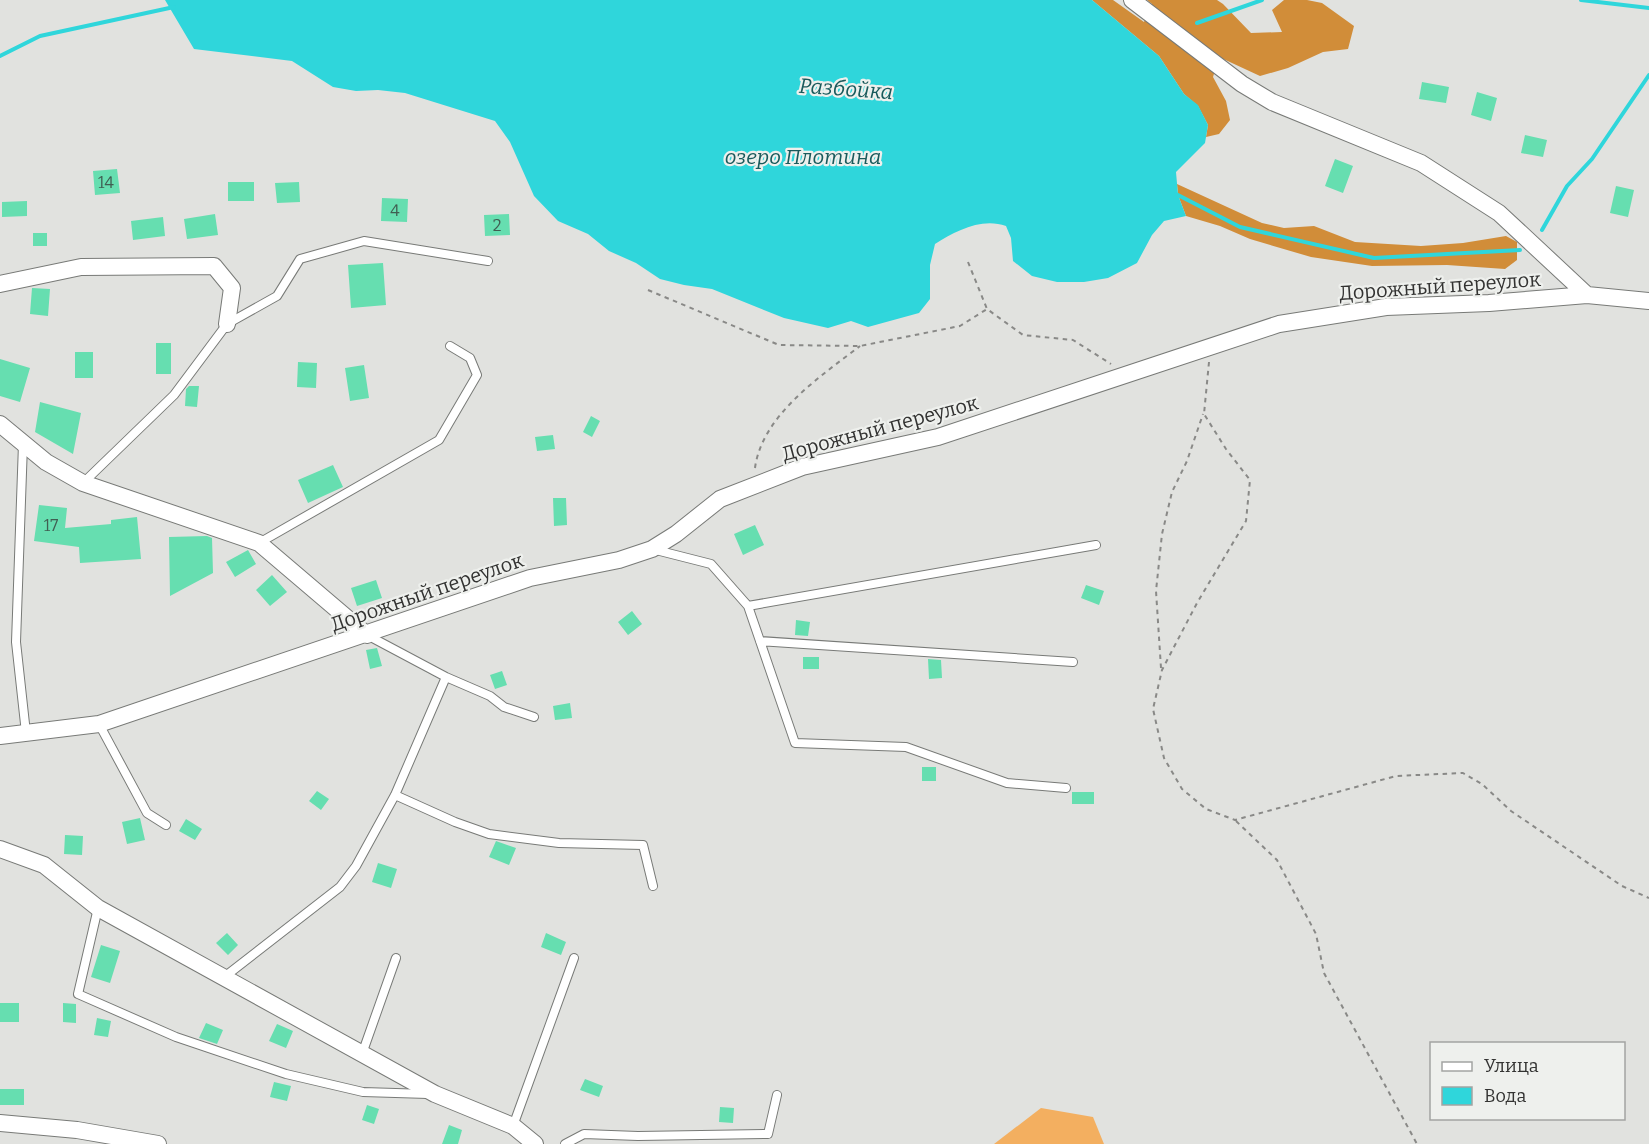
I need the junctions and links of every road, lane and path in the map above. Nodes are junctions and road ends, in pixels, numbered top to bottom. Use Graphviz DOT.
graph roads {
  1 [pos="1132,0"];
  2 [pos="488,261"];
  3 [pos="968,262"];
  4 [pos="0,284"];
  5 [pos="648,290"];
  6 [pos="1587,296"];
  7 [pos="1649,301"];
  8 [pos="987,309"];
  9 [pos="227,324"];
  10 [pos="450,346"];
  11 [pos="860,346"];
  12 [pos="1210,347"];
  13 [pos="1128,375"];
  14 [pos="1204,414"];
  15 [pos="0,424"];
  16 [pos="23,444"];
  17 [pos="83,483"];
  18 [pos="757,485"];
  19 [pos="259,543"];
  20 [pos="1096,544"];
  21 [pos="652,549"];
  22 [pos="748,606"];
  23 [pos="367,635"];
  24 [pos="760,641"];
  25 [pos="1073,662"];
  26 [pos="1162,670"];
  27 [pos="446,677"];
  28 [pos="534,717"];
  29 [pos="99,724"];
  30 [pos="26,733"];
  31 [pos="0,736"];
  32 [pos="1066,788"];
  33 [pos="395,795"];
  34 [pos="1235,820"];
  35 [pos="166,825"];
  36 [pos="0,849"];
  37 [pos="654,886"];
  38 [pos="1649,898"];
  39 [pos="98,908"];
  40 [pos="396,958"];
  41 [pos="574,958"];
  42 [pos="223,978"];
  43 [pos="362,1055"];
  44 [pos="435,1094"];
  45 [pos="777,1095"];
  46 [pos="0,1123"];
  47 [pos="513,1126"];
  48 [pos="101,1139"];
  49 [pos="158,1144"];
  50 [pos="535,1144"];
  51 [pos="564,1144"];
  52 [pos="1417,1144"];
  1 -- 6 [label="street"];
  2 -- 9 [label="lane"];
  3 -- 8 [label="path"];
  4 -- 9 [label="street"];
  5 -- 11 [label="path"];
  6 -- 7 [label="street, Дорожный переулок"];
  6 -- 12 [label="street, Дорожный переулок"];
  8 -- 11 [label="path"];
  8 -- 13 [label="path"];
  9 -- 17 [label="lane"];
  10 -- 19 [label="lane"];
  11 -- 18 [label="path"];
  12 -- 13 [label="street, Дорожный переулок"];
  12 -- 14 [label="path"];
  13 -- 18 [label="street, Дорожный переулок"];
  14 -- 26 [label="path"];
  14 -- 26 [label="path"];
  15 -- 16 [label="street"];
  16 -- 17 [label="street"];
  16 -- 30 [label="lane"];
  17 -- 19 [label="street"];
  18 -- 21 [label="street, Дорожный переулок"];
  19 -- 23 [label="street"];
  20 -- 22 [label="lane"];
  21 -- 22 [label="lane"];
  21 -- 23 [label="street, Дорожный переулок"];
  22 -- 24 [label="lane"];
  23 -- 27 [label="lane"];
  23 -- 29 [label="street, Дорожный переулок"];
  24 -- 25 [label="lane"];
  24 -- 32 [label="lane"];
  26 -- 34 [label="path"];
  27 -- 28 [label="lane"];
  27 -- 33 [label="lane"];
  29 -- 30 [label="street, Дорожный переулок"];
  29 -- 35 [label="lane"];
  30 -- 31 [label="street, Дорожный переулок"];
  33 -- 37 [label="lane"];
  33 -- 42 [label="lane"];
  34 -- 38 [label="path"];
  34 -- 52 [label="path"];
  36 -- 39 [label="street"];
  39 -- 42 [label="street"];
  39 -- 44 [label="lane"];
  40 -- 43 [label="lane"];
  41 -- 47 [label="lane"];
  42 -- 43 [label="street"];
  43 -- 44 [label="street"];
  44 -- 47 [label="street"];
  45 -- 51 [label="lane"];
  46 -- 48 [label="street"];
  47 -- 50 [label="street"];
  48 -- 49 [label="street"];
}
